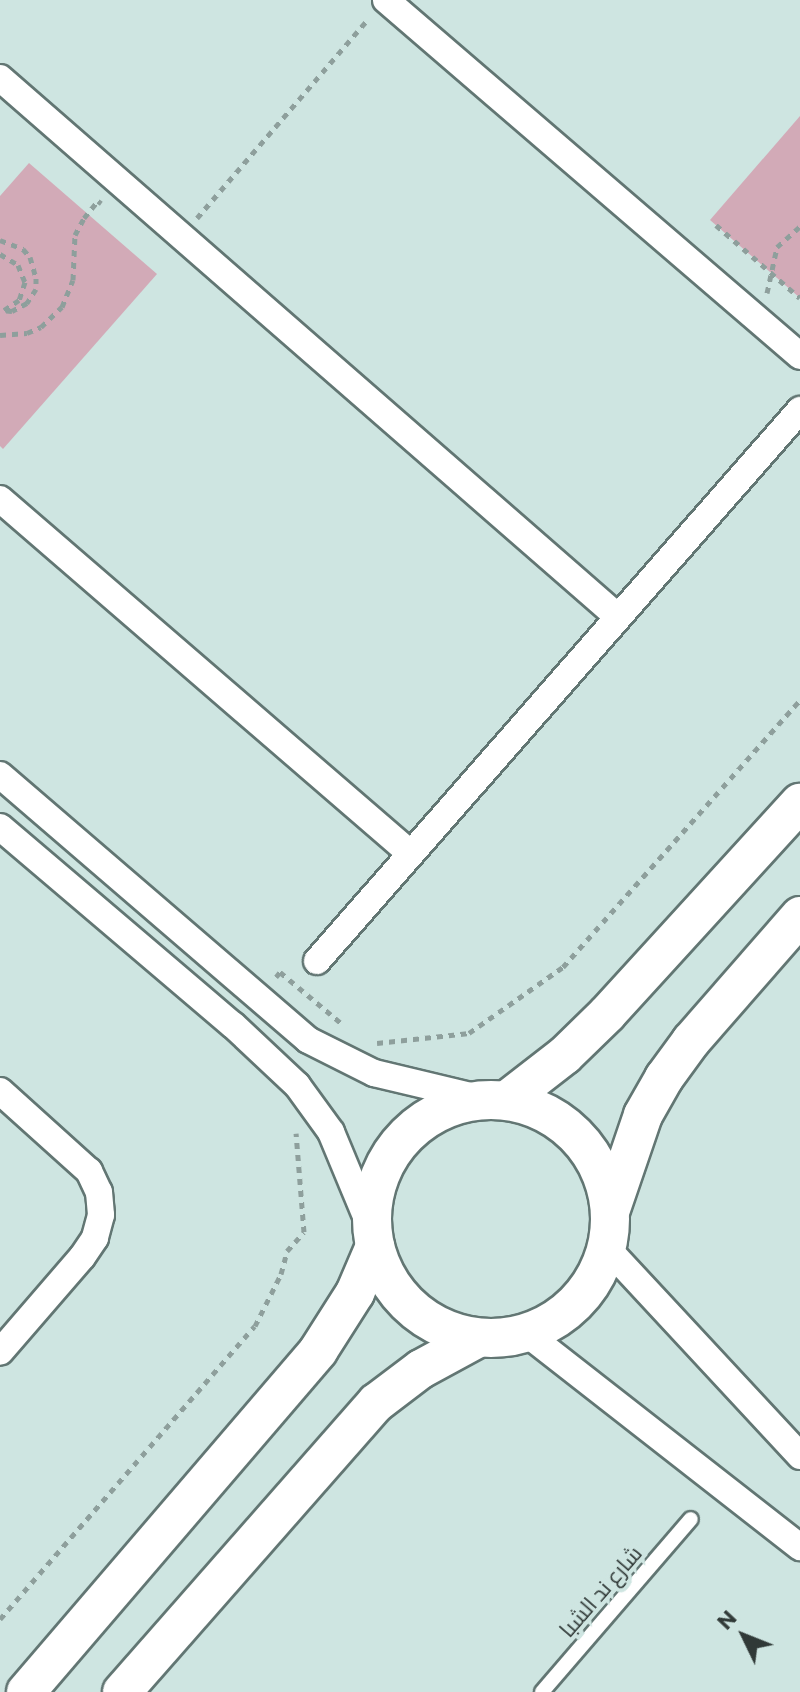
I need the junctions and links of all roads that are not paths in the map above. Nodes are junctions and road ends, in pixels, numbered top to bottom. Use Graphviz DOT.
graph roads {
  1 [pos="380,6"];
  2 [pos="0,78"];
  3 [pos="800,356"];
  4 [pos="800,410"];
  5 [pos="0,499"];
  6 [pos="618,617"];
  7 [pos="0,775"];
  8 [pos="800,803"];
  9 [pos="0,827"];
  10 [pos="411,854"];
  11 [pos="800,916"];
  12 [pos="317,961"];
  13 [pos="0,1091"];
  14 [pos="497,1100"];
  15 [pos="611,1209"];
  16 [pos="374,1240"];
  17 [pos="607,1248"];
  18 [pos="526,1333"];
  19 [pos="478,1338"];
  20 [pos="0,1352"];
  21 [pos="800,1456"];
  22 [pos="691,1519"];
  23 [pos="800,1547"];
  24 [pos="26,1692"];
  25 [pos="122,1692"];
  26 [pos="542,1692"];
  1 -- 3 [label="street"];
  2 -- 6 [label="street"];
  4 -- 6 [label="street"];
  5 -- 10 [label="street"];
  6 -- 10 [label="street"];
  7 -- 14 [label="street"];
  8 -- 14 [label="main road"];
  9 -- 16 [label="street"];
  10 -- 12 [label="street"];
  11 -- 15 [label="main road"];
  13 -- 20 [label="street"];
  14 -- 15 [label="main road"];
  14 -- 16 [label="main road"];
  15 -- 17 [label="main road"];
  16 -- 19 [label="main road"];
  16 -- 24 [label="main road"];
  17 -- 18 [label="main road"];
  17 -- 21 [label="street"];
  18 -- 19 [label="main road"];
  18 -- 23 [label="street"];
  19 -- 25 [label="main road"];
  22 -- 26 [label="lane, شارع ند الشبا"];
}
